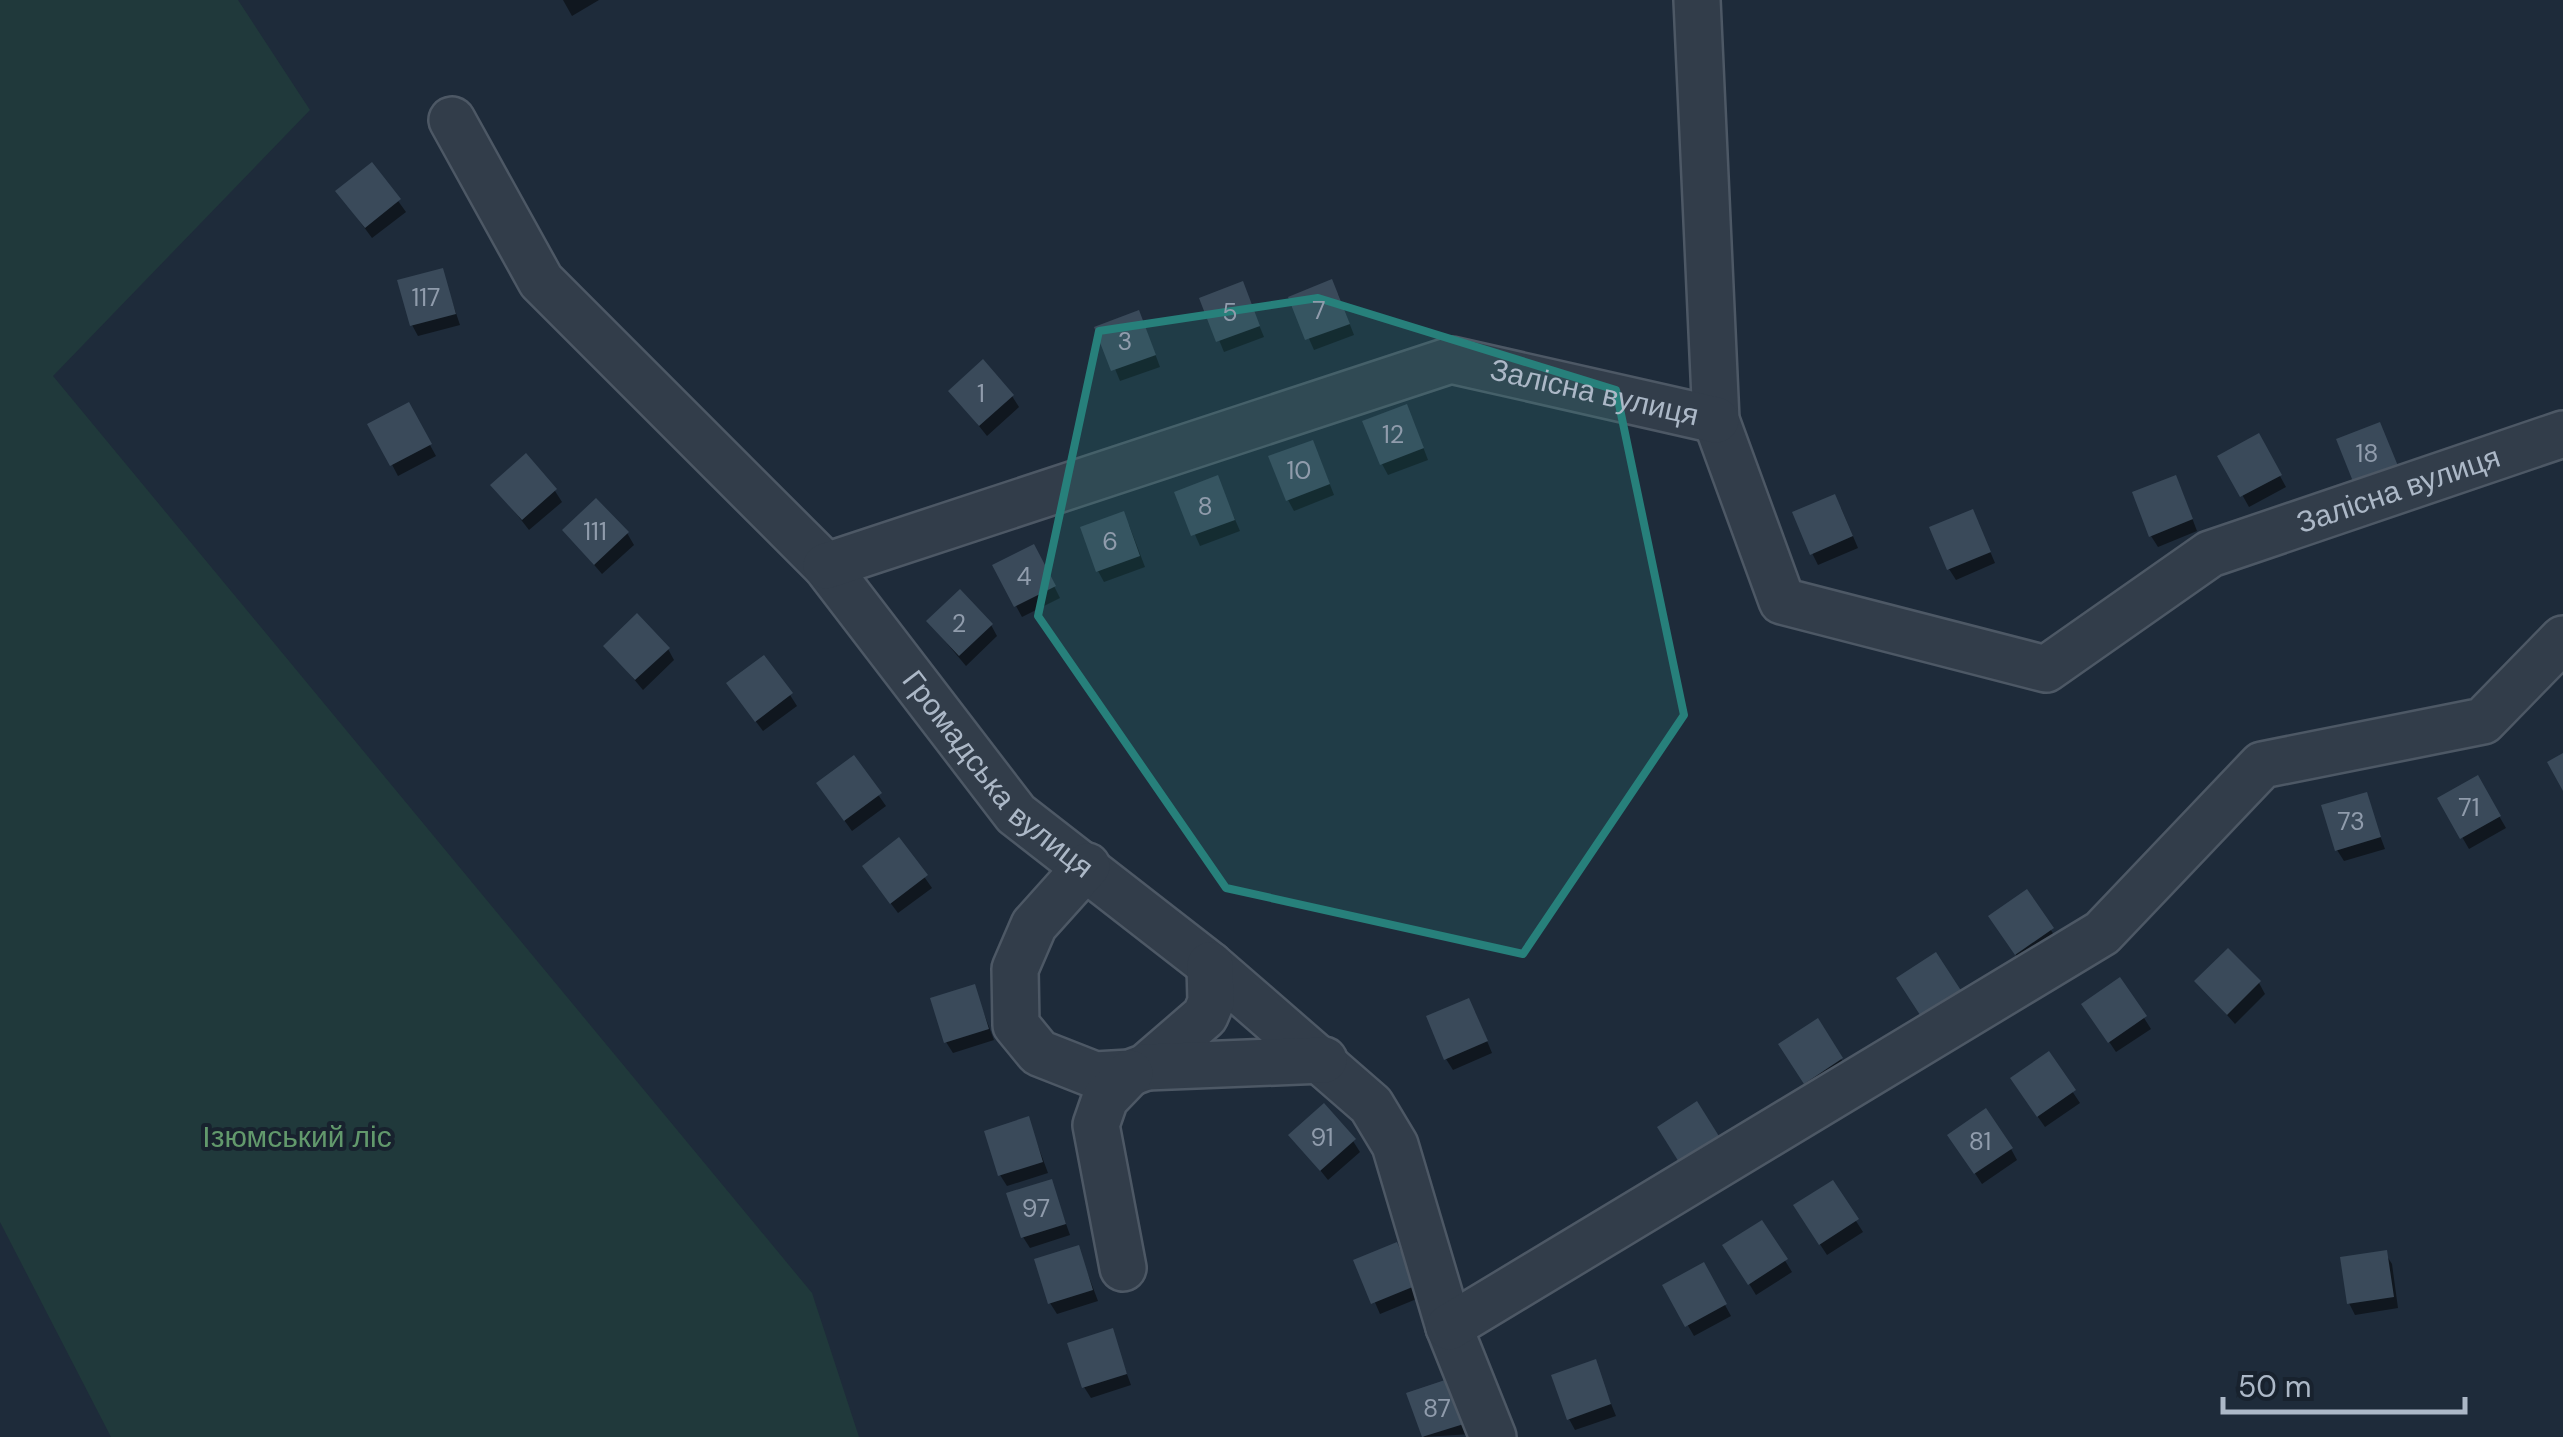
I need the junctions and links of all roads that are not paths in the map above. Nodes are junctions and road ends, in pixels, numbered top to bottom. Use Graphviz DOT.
graph roads {
  1 [pos="1697,0"];
  2 [pos="452,120"];
  3 [pos="1716,420"];
  4 [pos="2563,434"];
  5 [pos="826,566"];
  6 [pos="2563,640"];
  7 [pos="1075,856"];
  8 [pos="1125,896"];
  9 [pos="1055,902"];
  10 [pos="1210,966"];
  11 [pos="1324,1060"];
  12 [pos="1138,1070"];
  13 [pos="1123,1268"];
  14 [pos="1450,1327"];
  15 [pos="1493,1437"];
  1 -- 3 [label="street"];
  2 -- 5 [label="street, Громадська вулиця"];
  3 -- 4 [label="street, Залісна вулиця"];
  3 -- 5 [label="street, Залісна вулиця"];
  5 -- 7 [label="street, Громадська вулиця"];
  6 -- 14 [label="street"];
  7 -- 8 [label="street, Громадська вулиця"];
  7 -- 9 [label="street"];
  8 -- 9 [label="street"];
  8 -- 10 [label="street, Громадська вулиця"];
  9 -- 12 [label="street"];
  10 -- 11 [label="street, Громадська вулиця"];
  10 -- 12 [label="street"];
  11 -- 12 [label="street"];
  11 -- 14 [label="street, Громадська вулиця"];
  12 -- 13 [label="street"];
  14 -- 15 [label="street, Громадська вулиця"];
}
